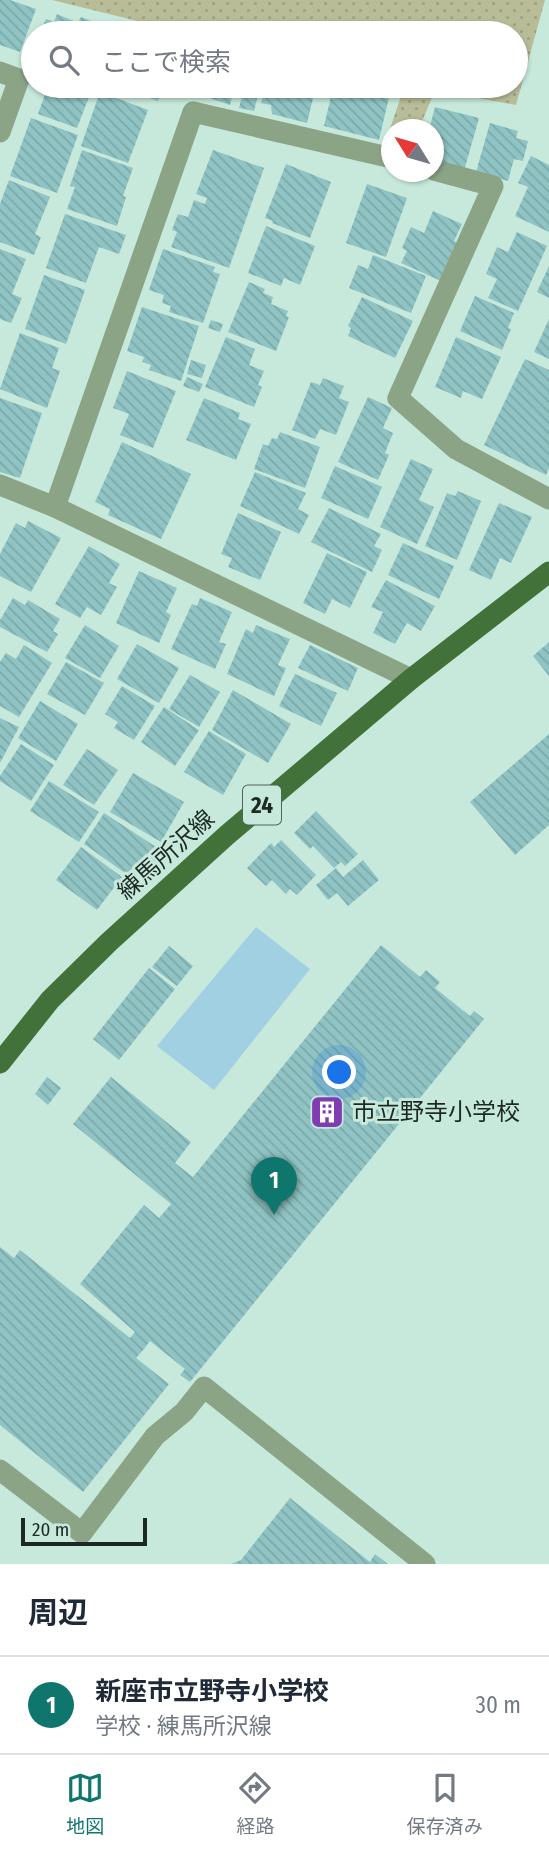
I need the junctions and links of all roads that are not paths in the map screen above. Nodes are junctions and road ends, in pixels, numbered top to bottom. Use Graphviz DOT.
graph roads {
  1 [pos="0,72"];
  2 [pos="0,132"];
  3 [pos="381,156"];
  4 [pos="444,173"];
  5 [pos="0,485"];
  6 [pos="549,499"];
  7 [pos="55,507"];
  8 [pos="549,572"];
  9 [pos="411,679"];
  10 [pos="0,1063"];
  11 [pos="0,1470"];
  12 [pos="425,1564"];
  1 -- 2 [label="street"];
  3 -- 7 [label="street"];
  4 -- 6 [label="street"];
  5 -- 7 [label="street"];
  7 -- 9 [label="street"];
  8 -- 9 [label="main road, 練馬所沢線 / 24"];
  9 -- 10 [label="main road, 練馬所沢線 / 24"];
  11 -- 12 [label="street"];
}
